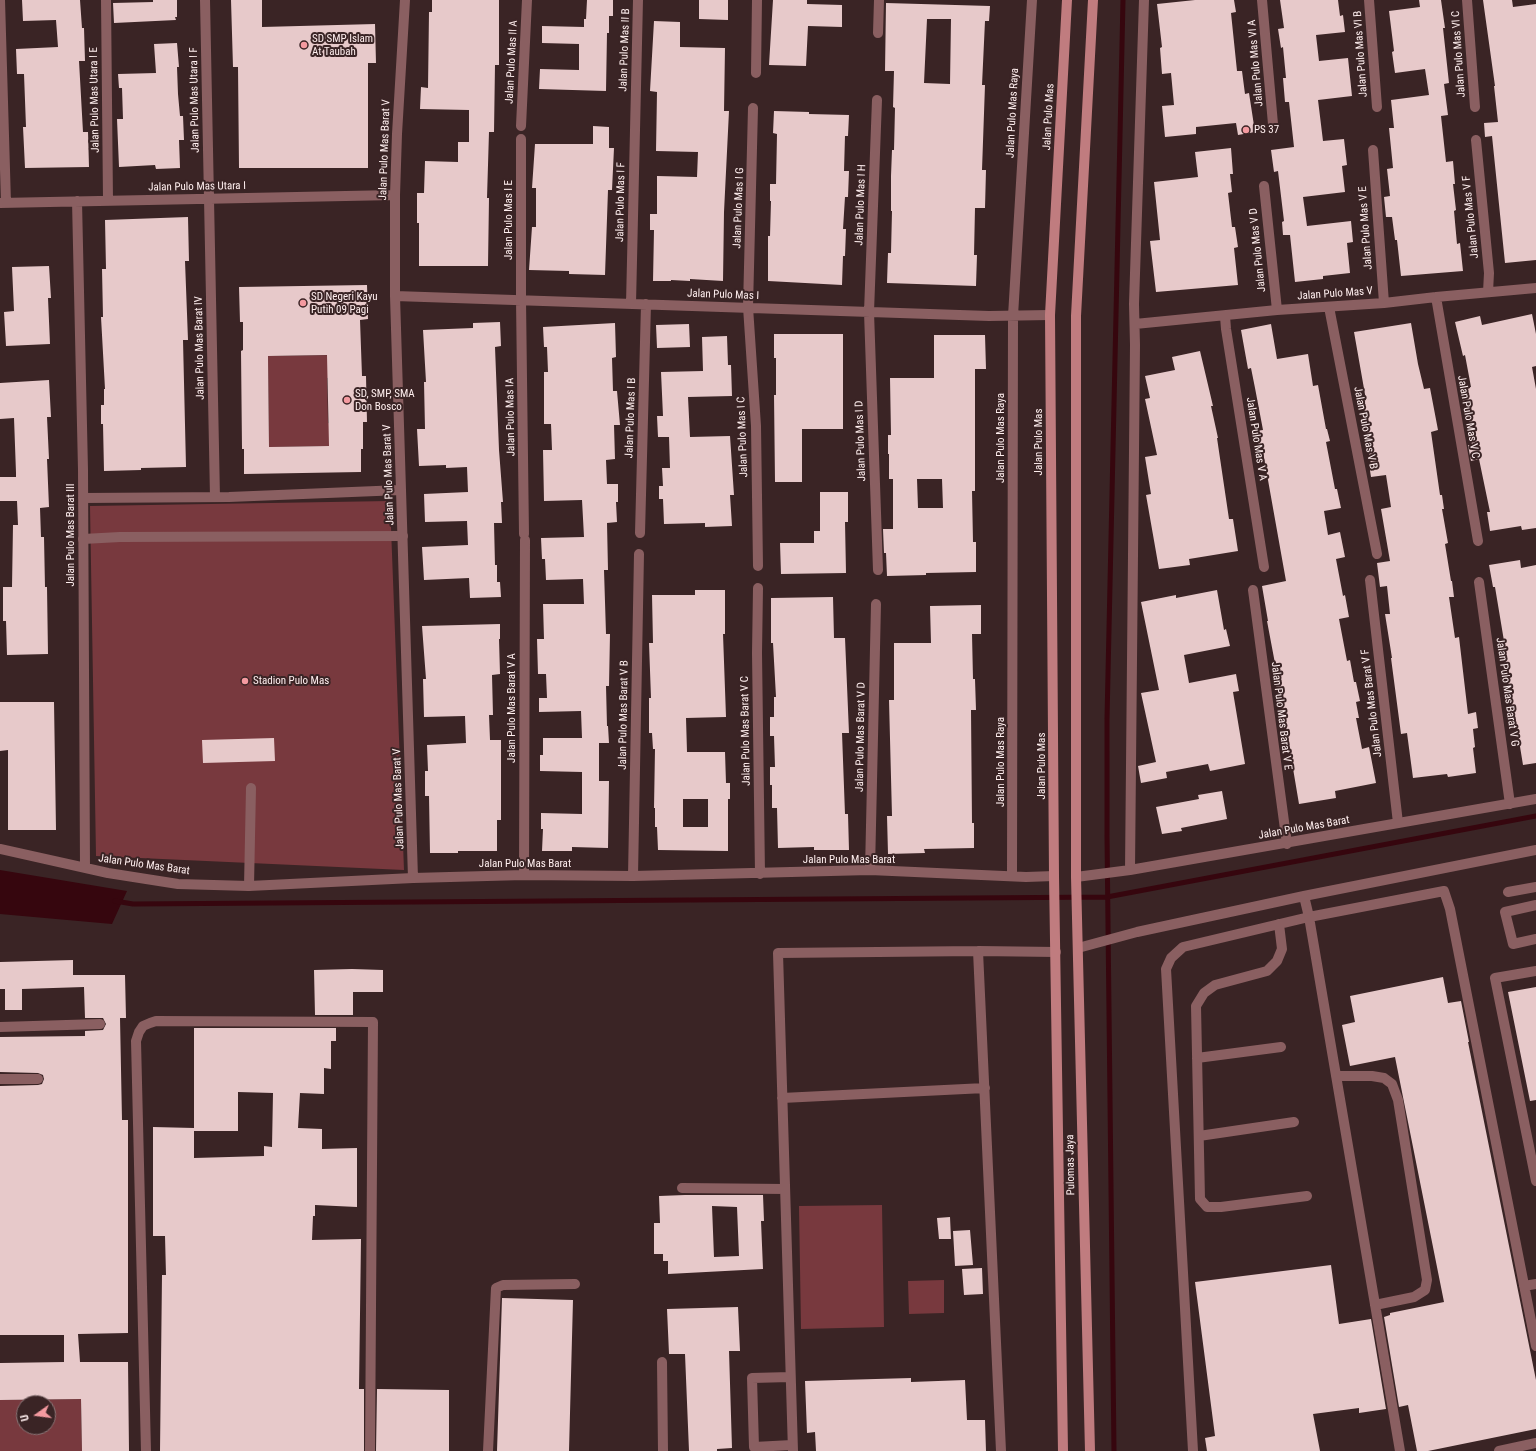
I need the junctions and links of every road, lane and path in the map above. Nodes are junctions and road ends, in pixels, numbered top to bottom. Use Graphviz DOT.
graph roads {
  1 [pos="0,0"];
  2 [pos="106,0"];
  3 [pos="205,0"];
  4 [pos="405,0"];
  5 [pos="527,0"];
  6 [pos="638,0"];
  7 [pos="757,0"];
  8 [pos="879,0"];
  9 [pos="1032,0"];
  10 [pos="1067,0"];
  11 [pos="1093,0"];
  12 [pos="1144,0"];
  13 [pos="1262,0"];
  14 [pos="1369,0"];
  15 [pos="1467,0"];
  16 [pos="878,32"];
  17 [pos="756,73"];
  18 [pos="877,100"];
  19 [pos="636,102"];
  20 [pos="1377,107"];
  21 [pos="1475,107"];
  22 [pos="753,108"];
  23 [pos="1273,124"];
  24 [pos="521,126"];
  25 [pos="521,140"];
  26 [pos="1476,140"];
  27 [pos="1373,150"];
  28 [pos="1264,186"];
  29 [pos="395,195"];
  30 [pos="209,199"];
  31 [pos="108,200"];
  32 [pos="77,201"];
  33 [pos="3,203"];
  34 [pos="1536,288"];
  35 [pos="1488,292"];
  36 [pos="395,296"];
  37 [pos="1436,297"];
  38 [pos="521,300"];
  39 [pos="1384,303"];
  40 [pos="631,304"];
  41 [pos="646,304"];
  42 [pos="1329,306"];
  43 [pos="748,308"];
  44 [pos="1277,310"];
  45 [pos="869,312"];
  46 [pos="1048,315"];
  47 [pos="1016,316"];
  48 [pos="1225,316"];
  49 [pos="1135,324"];
  50 [pos="401,490"];
  51 [pos="215,497"];
  52 [pos="83,498"];
  53 [pos="640,533"];
  54 [pos="403,536"];
  55 [pos="524,537"];
  56 [pos="83,539"];
  57 [pos="1478,542"];
  58 [pos="639,554"];
  59 [pos="1377,554"];
  60 [pos="758,566"];
  61 [pos="1264,567"];
  62 [pos="878,570"];
  63 [pos="1370,580"];
  64 [pos="1480,582"];
  65 [pos="758,588"];
  66 [pos="1253,590"];
  67 [pos="876,604"];
  68 [pos="251,788"];
  69 [pos="1536,799"];
  70 [pos="1510,804"];
  71 [pos="1398,823"];
  72 [pos="1287,844"];
  73 [pos="0,849"];
  74 [pos="1536,850"];
  75 [pos="85,868"];
  76 [pos="870,870"];
  77 [pos="1130,870"];
  78 [pos="760,874"];
  79 [pos="524,875"];
  80 [pos="633,876"];
  81 [pos="1012,876"];
  82 [pos="1079,877"];
  83 [pos="413,878"];
  84 [pos="1051,879"];
  85 [pos="249,886"];
  86 [pos="1536,887"];
  87 [pos="1508,892"];
  88 [pos="1304,896"];
  89 [pos="1536,905"];
  90 [pos="1309,917"];
  91 [pos="1279,924"];
  92 [pos="1536,939"];
  93 [pos="1078,948"];
  94 [pos="978,950"];
  95 [pos="1056,952"];
  96 [pos="1536,971"];
  97 [pos="100,1024"];
  98 [pos="0,1027"];
  99 [pos="1280,1047"];
  100 [pos="1197,1058"];
  101 [pos="1336,1076"];
  102 [pos="0,1079"];
  103 [pos="38,1079"];
  104 [pos="985,1088"];
  105 [pos="782,1098"];
  106 [pos="1294,1122"];
  107 [pos="1199,1136"];
  108 [pos="1536,1181"];
  109 [pos="682,1188"];
  110 [pos="785,1189"];
  111 [pos="1307,1196"];
  112 [pos="575,1284"];
  113 [pos="1536,1284"];
  114 [pos="1524,1286"];
  115 [pos="1374,1305"];
  116 [pos="1536,1346"];
  117 [pos="662,1362"];
  118 [pos="790,1377"];
  119 [pos="1536,1443"];
  120 [pos="792,1448"];
  121 [pos="146,1451"];
  122 [pos="370,1451"];
  123 [pos="488,1451"];
  124 [pos="663,1451"];
  125 [pos="1001,1451"];
  126 [pos="1063,1451"];
  127 [pos="1090,1451"];
  128 [pos="1193,1451"];
  129 [pos="1400,1451"];
  130 [pos="1498,1451"];
  1 -- 33 [label="street"];
  2 -- 31 [label="street, Jalan Pulo Mas Utara I E"];
  3 -- 30 [label="street, Jalan Pulo Mas Utara I F"];
  4 -- 29 [label="street, Jalan Pulo Mas Barat V"];
  5 -- 24 [label="street, Jalan Pulo Mas II A"];
  6 -- 19 [label="street, Jalan Pulo Mas II B"];
  7 -- 17 [label="street"];
  8 -- 16 [label="street"];
  9 -- 47 [label="street, Jalan Pulo Mas Raya"];
  10 -- 46 [label="street, Jalan Pulo Mas"];
  11 -- 82 [label="street"];
  12 -- 49 [label="street"];
  13 -- 23 [label="street, Jalan Pulo Mas VI A"];
  14 -- 20 [label="street, Jalan Pulo Mas VI B"];
  15 -- 21 [label="street, Jalan Pulo Mas VI C"];
  18 -- 45 [label="street, Jalan Pulo Mas I H"];
  19 -- 40 [label="street, Jalan Pulo Mas I F"];
  22 -- 43 [label="street, Jalan Pulo Mas I G"];
  25 -- 38 [label="street, Jalan Pulo Mas I E"];
  26 -- 35 [label="street, Jalan Pulo Mas V F"];
  27 -- 39 [label="street, Jalan Pulo Mas V E"];
  28 -- 44 [label="street, Jalan Pulo Mas V D"];
  29 -- 30 [label="street, Jalan Pulo Mas Utara I"];
  29 -- 36 [label="street, Jalan Pulo Mas Barat V"];
  30 -- 31 [label="street, Jalan Pulo Mas Utara I"];
  30 -- 51 [label="street, Jalan Pulo Mas Barat IV"];
  31 -- 32 [label="street, Jalan Pulo Mas Utara I"];
  32 -- 33 [label="street, Jalan Pulo Mas Utara I"];
  32 -- 52 [label="street, Jalan Pulo Mas Barat III"];
  34 -- 35 [label="street, Jalan Pulo Mas V"];
  35 -- 37 [label="street, Jalan Pulo Mas V"];
  36 -- 38 [label="street, Jalan Pulo Mas I"];
  36 -- 50 [label="street, Jalan Pulo Mas Barat V"];
  37 -- 39 [label="street, Jalan Pulo Mas V"];
  37 -- 57 [label="street, Jalan Pulo Mas V C"];
  38 -- 40 [label="street, Jalan Pulo Mas I"];
  38 -- 55 [label="street, Jalan Pulo Mas IA"];
  39 -- 42 [label="street, Jalan Pulo Mas V"];
  40 -- 41 [label="street, Jalan Pulo Mas I"];
  41 -- 43 [label="street, Jalan Pulo Mas I"];
  41 -- 53 [label="street, Jalan Pulo Mas I B"];
  42 -- 44 [label="street, Jalan Pulo Mas V"];
  42 -- 59 [label="street, Jalan Pulo Mas V B"];
  43 -- 45 [label="street, Jalan Pulo Mas I"];
  43 -- 60 [label="street, Jalan Pulo Mas I C"];
  44 -- 48 [label="street, Jalan Pulo Mas V"];
  45 -- 47 [label="street, Jalan Pulo Mas I"];
  45 -- 62 [label="street, Jalan Pulo Mas I D"];
  46 -- 47 [label="street, Jalan Pulo Mas I"];
  46 -- 84 [label="street, Jalan Pulo Mas"];
  47 -- 81 [label="street, Jalan Pulo Mas Raya"];
  48 -- 49 [label="street, Jalan Pulo Mas V"];
  48 -- 61 [label="street, Jalan Pulo Mas V A"];
  49 -- 77 [label="street"];
  50 -- 51 [label="street"];
  50 -- 54 [label="street, Jalan Pulo Mas Barat V"];
  51 -- 52 [label="street"];
  52 -- 56 [label="street, Jalan Pulo Mas Barat III"];
  54 -- 56 [label="street"];
  54 -- 83 [label="street, Jalan Pulo Mas Barat V"];
  55 -- 79 [label="street, Jalan Pulo Mas Barat V A"];
  56 -- 75 [label="street, Jalan Pulo Mas Barat III"];
  58 -- 80 [label="street, Jalan Pulo Mas Barat V B"];
  63 -- 71 [label="street, Jalan Pulo Mas Barat V F"];
  64 -- 70 [label="street, Jalan Pulo Mas Barat V G"];
  65 -- 78 [label="street, Jalan Pulo Mas Barat V C"];
  66 -- 72 [label="street, Jalan Pulo Mas Barat V E"];
  67 -- 76 [label="street, Jalan Pulo Mas Barat V D"];
  68 -- 85 [label="street"];
  69 -- 70 [label="street, Jalan Pulo Mas Barat"];
  70 -- 71 [label="street, Jalan Pulo Mas Barat"];
  71 -- 72 [label="street, Jalan Pulo Mas Barat"];
  72 -- 77 [label="street, Jalan Pulo Mas Barat"];
  73 -- 75 [label="street, Jalan Pulo Mas Barat"];
  74 -- 88 [label="street"];
  75 -- 85 [label="street, Jalan Pulo Mas Barat"];
  76 -- 78 [label="street, Jalan Pulo Mas Barat"];
  76 -- 81 [label="street, Jalan Pulo Mas Barat"];
  77 -- 82 [label="street, Jalan Pulo Mas Barat"];
  78 -- 80 [label="street, Jalan Pulo Mas Barat"];
  79 -- 80 [label="street, Jalan Pulo Mas Barat"];
  79 -- 83 [label="street, Jalan Pulo Mas Barat"];
  81 -- 84 [label="street, Jalan Pulo Mas Barat"];
  82 -- 93 [label="street, Pulomas Jaya"];
  83 -- 85 [label="street, Jalan Pulo Mas Barat"];
  84 -- 95 [label="street, Pulomas Jaya"];
  86 -- 87 [label="street"];
  88 -- 90 [label="street"];
  88 -- 93 [label="street"];
  89 -- 92 [label="street"];
  90 -- 91 [label="street"];
  90 -- 101 [label="street"];
  90 -- 114 [label="street"];
  91 -- 100 [label="street"];
  91 -- 128 [label="street"];
  93 -- 127 [label="street, Pulomas Jaya"];
  94 -- 95 [label="street"];
  94 -- 104 [label="street"];
  94 -- 105 [label="street"];
  95 -- 126 [label="street, Pulomas Jaya"];
  96 -- 108 [label="street"];
  97 -- 98 [label="street"];
  99 -- 100 [label="street"];
  100 -- 107 [label="street"];
  101 -- 115 [label="street"];
  101 -- 115 [label="street"];
  102 -- 103 [label="street"];
  104 -- 105 [label="street"];
  104 -- 125 [label="street"];
  105 -- 110 [label="street"];
  106 -- 107 [label="street"];
  107 -- 111 [label="street"];
  109 -- 110 [label="street"];
  110 -- 118 [label="street"];
  112 -- 123 [label="street"];
  113 -- 114 [label="street"];
  114 -- 116 [label="street"];
  115 -- 129 [label="street"];
  117 -- 124 [label="street"];
  118 -- 120 [label="street"];
  118 -- 120 [label="street"];
  119 -- 130 [label="street"];
  121 -- 122 [label="street"];
}
